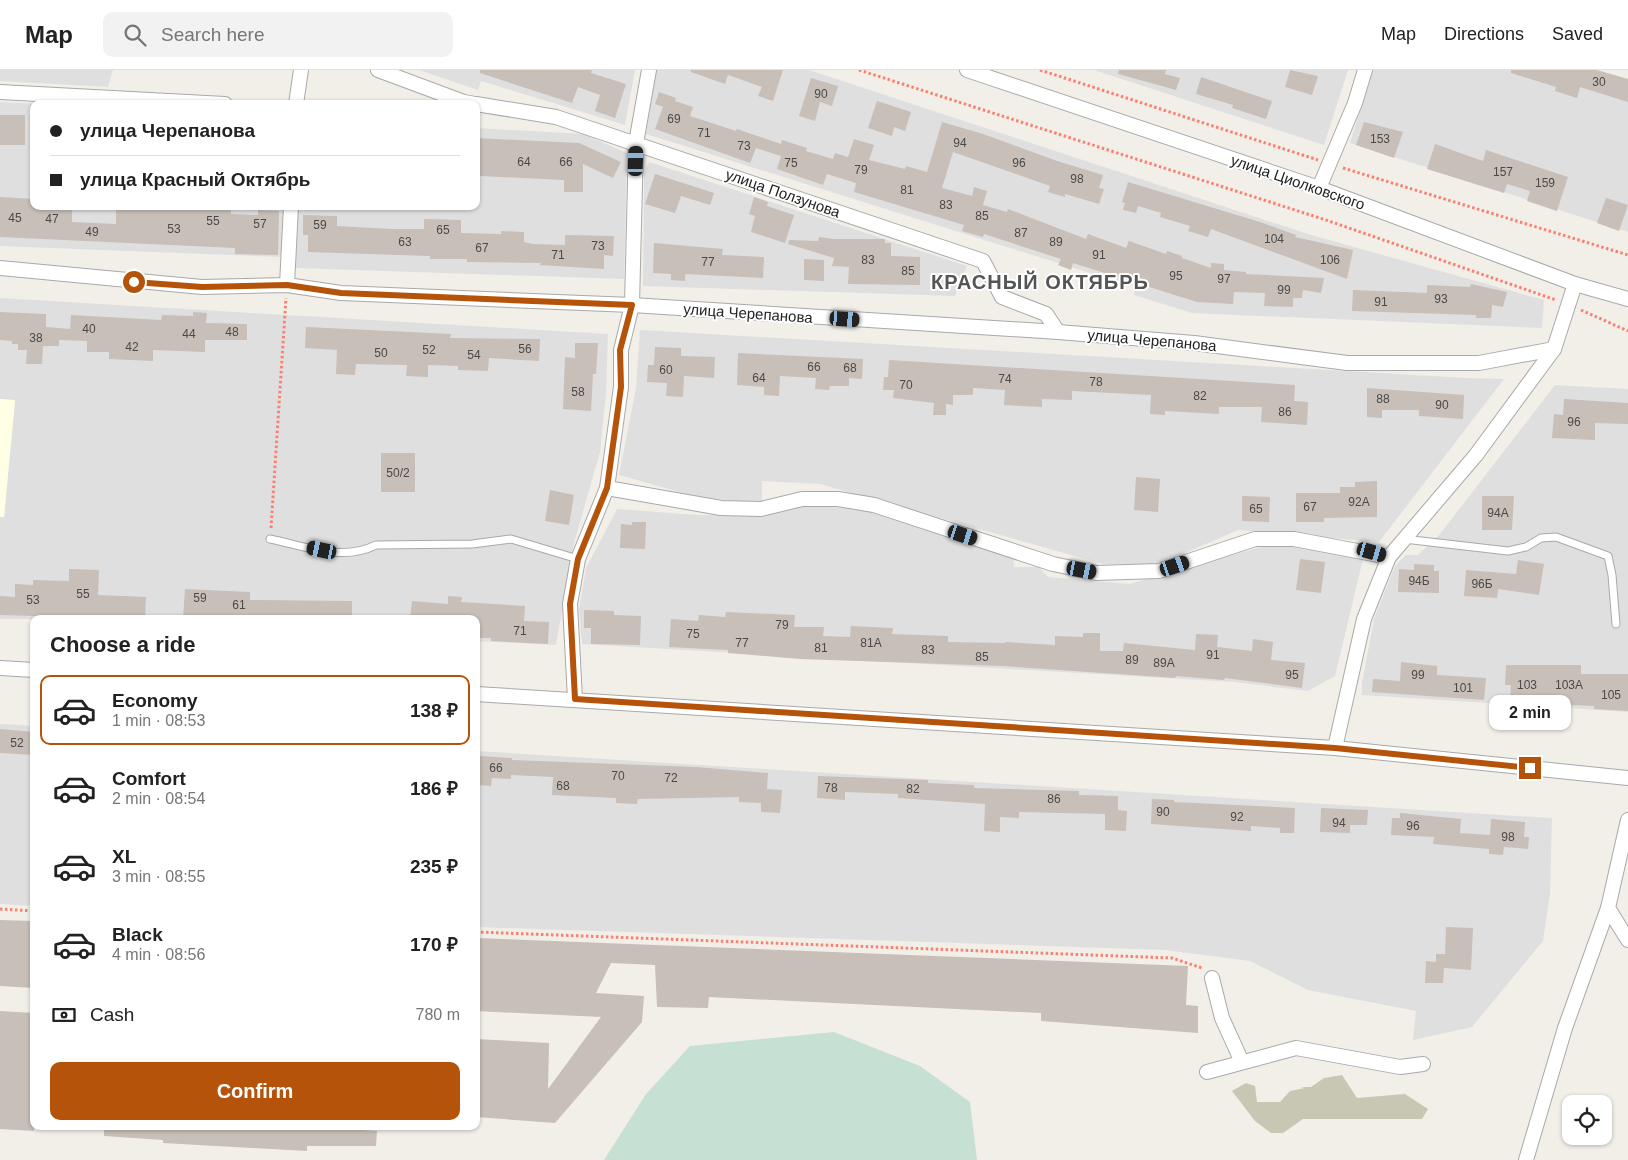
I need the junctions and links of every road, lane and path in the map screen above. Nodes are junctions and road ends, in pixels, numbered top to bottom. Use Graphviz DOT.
graph roads {
  1 [pos="301,70"];
  2 [pos="378,70"];
  3 [pos="648,70"];
  4 [pos="859,70"];
  5 [pos="968,70"];
  6 [pos="1365,70"];
  7 [pos="0,92"];
  8 [pos="149,100"];
  9 [pos="297,100"];
  10 [pos="459,100"];
  11 [pos="480,105"];
  12 [pos="636,143"];
  13 [pos="1319,188"];
  14 [pos="291,210"];
  15 [pos="0,268"];
  16 [pos="1575,284"];
  17 [pos="287,285"];
  18 [pos="1628,299"];
  19 [pos="1568,304"];
  20 [pos="632,305"];
  21 [pos="1628,331"];
  22 [pos="1058,332"];
  23 [pos="1554,350"];
  24 [pos="607,488"];
  25 [pos="270,539"];
  26 [pos="1404,539"];
  27 [pos="1389,557"];
  28 [pos="578,559"];
  29 [pos="1616,624"];
  30 [pos="0,668"];
  31 [pos="30,670"];
  32 [pos="480,694"];
  33 [pos="575,699"];
  34 [pos="1335,748"];
  35 [pos="1628,778"];
  36 [pos="1628,820"];
  37 [pos="1608,908"];
  38 [pos="0,909"];
  39 [pos="30,910"];
  40 [pos="480,932"];
  41 [pos="1628,940"];
  42 [pos="1208,973"];
  43 [pos="1242,1062"];
  44 [pos="1423,1064"];
  45 [pos="1207,1072"];
  46 [pos="1526,1160"];
  1 -- 9 [label="street"];
  2 -- 10 [label="street, улица Ползунова"];
  3 -- 12 [label="street"];
  4 -- 19 [label="path"];
  5 -- 13 [label="street, улица Циолковского"];
  6 -- 13 [label="street"];
  7 -- 8 [label="street"];
  11 -- 12 [label="street, улица Ползунова"];
  12 -- 20 [label="street"];
  12 -- 22 [label="street, улица Ползунова"];
  13 -- 16 [label="street, улица Циолковского"];
  14 -- 17 [label="street"];
  15 -- 17 [label="street, улица Черепанова"];
  16 -- 18 [label="street, улица Циолковского"];
  16 -- 19 [label="street"];
  17 -- 20 [label="street, улица Черепанова"];
  17 -- 25 [label="path"];
  19 -- 21 [label="path"];
  19 -- 23 [label="street"];
  20 -- 22 [label="street, улица Черепанова"];
  20 -- 24 [label="street"];
  22 -- 23 [label="street, улица Черепанова"];
  23 -- 26 [label="street"];
  24 -- 27 [label="street"];
  24 -- 28 [label="street"];
  25 -- 28 [label="lane"];
  26 -- 27 [label="street"];
  26 -- 29 [label="lane"];
  27 -- 34 [label="street"];
  28 -- 33 [label="street"];
  30 -- 31 [label="street"];
  32 -- 33 [label="street"];
  33 -- 34 [label="street"];
  34 -- 35 [label="street"];
  36 -- 37 [label="street"];
  37 -- 41 [label="street"];
  37 -- 46 [label="street"];
  38 -- 39 [label="path"];
  40 -- 42 [label="path"];
  42 -- 43 [label="street"];
  43 -- 44 [label="street"];
  43 -- 45 [label="street"];
}
